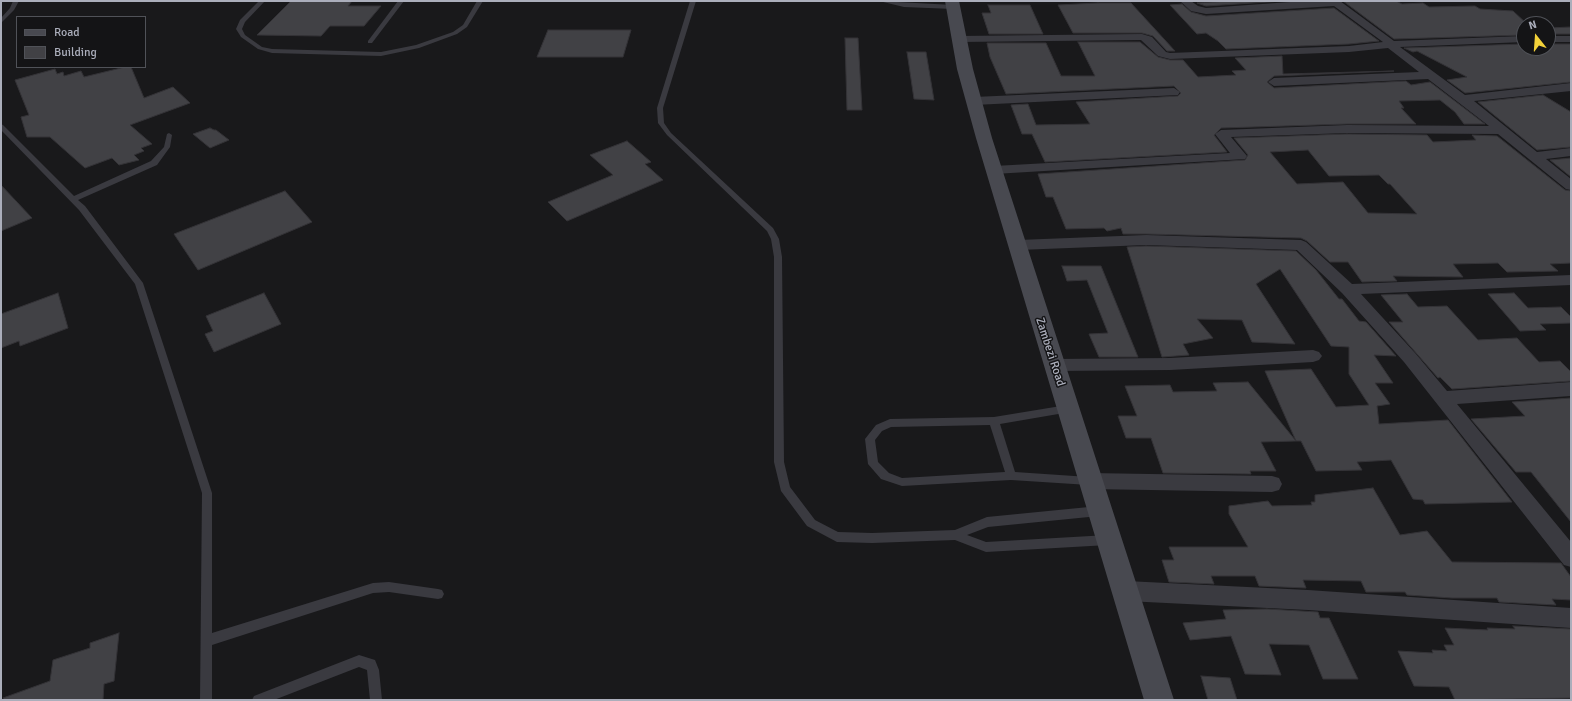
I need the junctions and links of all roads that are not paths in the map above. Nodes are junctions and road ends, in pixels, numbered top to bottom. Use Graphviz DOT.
graph roads {
  1 [pos="16,1"];
  2 [pos="262,1"];
  3 [pos="401,1"];
  4 [pos="480,1"];
  5 [pos="693,1"];
  6 [pos="882,1"];
  7 [pos="1185,1"];
  8 [pos="953,4"];
  9 [pos="1,21"];
  10 [pos="959,39"];
  11 [pos="1516,39"];
  12 [pos="1556,39"];
  13 [pos="1571,39"];
  14 [pos="370,42"];
  15 [pos="1392,46"];
  16 [pos="1431,75"];
  17 [pos="1274,82"];
  18 [pos="1571,87"];
  19 [pos="1174,92"];
  20 [pos="1463,99"];
  21 [pos="974,101"];
  22 [pos="1,126"];
  23 [pos="1501,130"];
  24 [pos="169,135"];
  25 [pos="1571,152"];
  26 [pos="1535,156"];
  27 [pos="994,170"];
  28 [pos="1571,186"];
  29 [pos="73,199"];
  30 [pos="1018,245"];
  31 [pos="1571,280"];
  32 [pos="1348,289"];
  33 [pos="1314,356"];
  34 [pos="1054,365"];
  35 [pos="1571,389"];
  36 [pos="1443,398"];
  37 [pos="1068,409"];
  38 [pos="994,421"];
  39 [pos="1011,476"];
  40 [pos="1089,481"];
  41 [pos="1272,484"];
  42 [pos="1099,511"];
  43 [pos="955,535"];
  44 [pos="1562,535"];
  45 [pos="1108,540"];
  46 [pos="1571,558"];
  47 [pos="1126,591"];
  48 [pos="438,594"];
  49 [pos="1571,618"];
  50 [pos="206,641"];
  51 [pos="206,700"];
  52 [pos="258,700"];
  53 [pos="376,700"];
  54 [pos="1159,700"];
  1 -- 9 [label="lane"];
  2 -- 4 [label="lane"];
  3 -- 14 [label="lane"];
  5 -- 43 [label="lane"];
  6 -- 8 [label="lane"];
  7 -- 15 [label="street"];
  8 -- 10 [label="main road, Zambezi Road"];
  10 -- 15 [label="street"];
  10 -- 21 [label="main road, Zambezi Road"];
  11 -- 15 [label="street"];
  12 -- 13 [label="street"];
  15 -- 16 [label="street"];
  16 -- 17 [label="street"];
  16 -- 20 [label="street"];
  18 -- 20 [label="street"];
  19 -- 21 [label="street"];
  20 -- 23 [label="street"];
  21 -- 27 [label="main road, Zambezi Road"];
  22 -- 29 [label="lane"];
  23 -- 26 [label="street"];
  23 -- 27 [label="street"];
  24 -- 29 [label="lane"];
  25 -- 26 [label="street"];
  26 -- 28 [label="street"];
  27 -- 30 [label="main road, Zambezi Road"];
  29 -- 50 [label="lane"];
  30 -- 32 [label="street"];
  30 -- 34 [label="main road, Zambezi Road"];
  31 -- 32 [label="street"];
  32 -- 36 [label="street"];
  33 -- 34 [label="street"];
  34 -- 37 [label="main road, Zambezi Road"];
  35 -- 36 [label="street"];
  36 -- 44 [label="street"];
  37 -- 38 [label="lane"];
  37 -- 40 [label="main road, Zambezi Road"];
  38 -- 39 [label="lane"];
  38 -- 39 [label="lane"];
  39 -- 40 [label="lane"];
  40 -- 41 [label="street"];
  40 -- 42 [label="main road, Zambezi Road"];
  42 -- 43 [label="lane"];
  42 -- 45 [label="main road, Zambezi Road"];
  43 -- 45 [label="lane"];
  44 -- 46 [label="street"];
  45 -- 47 [label="main road, Zambezi Road"];
  47 -- 49 [label="street"];
  47 -- 54 [label="main road, Zambezi Road"];
  48 -- 50 [label="lane"];
  50 -- 51 [label="lane"];
  52 -- 53 [label="lane"];
}
